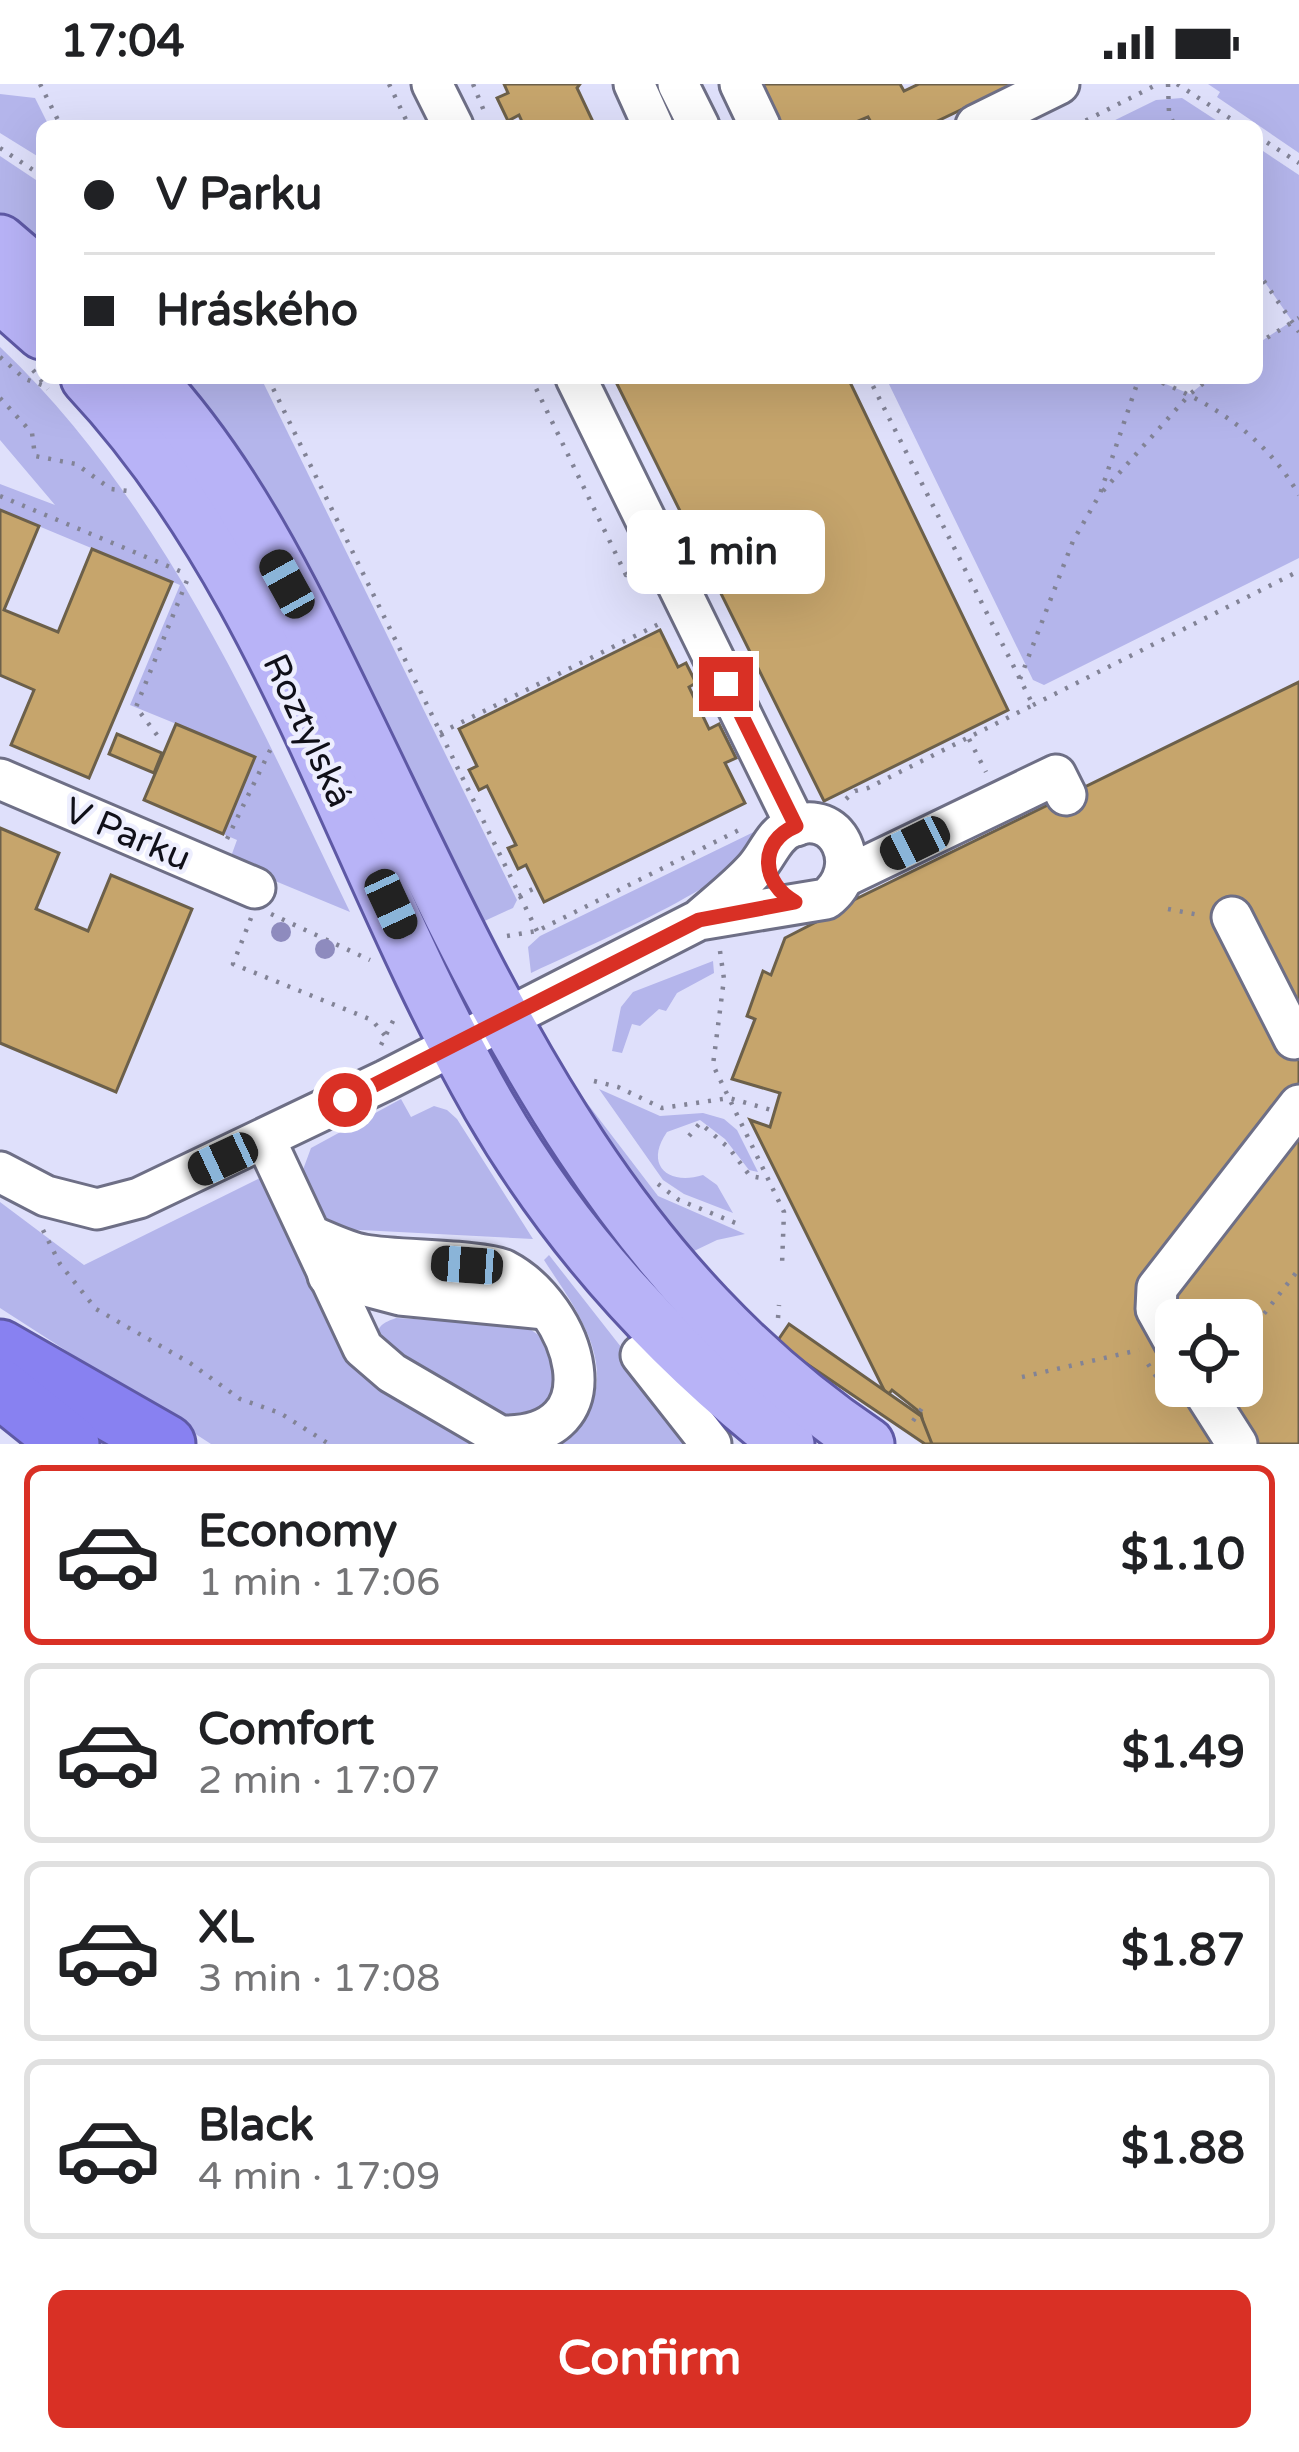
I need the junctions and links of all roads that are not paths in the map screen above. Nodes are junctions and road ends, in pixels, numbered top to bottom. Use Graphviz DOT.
graph roads {
  1 [pos="432,84"];
  2 [pos="634,84"];
  3 [pos="678,84"];
  4 [pos="740,84"];
  5 [pos="1059,84"];
  6 [pos="450,120"];
  7 [pos="650,120"];
  8 [pos="696,120"];
  9 [pos="757,120"];
  10 [pos="986,120"];
  11 [pos="0,241"];
  12 [pos="36,272"];
  13 [pos="0,296"];
  14 [pos="36,328"];
  15 [pos="153,384"];
  16 [pos="579,384"];
  17 [pos="65,390"];
  18 [pos="0,779"];
  19 [pos="1066,795"];
  20 [pos="784,829"];
  21 [pos="846,876"];
  22 [pos="255,897"];
  23 [pos="795,902"];
  24 [pos="1232,917"];
  25 [pos="710,935"];
  26 [pos="520,1011"];
  27 [pos="1297,1041"];
  28 [pos="458,1042"];
  29 [pos="1299,1105"];
  30 [pos="265,1139"];
  31 [pos="0,1172"];
  32 [pos="312,1236"];
  33 [pos="328,1276"];
  34 [pos="1156,1299"];
  35 [pos="545,1310"];
  36 [pos="0,1349"];
  37 [pos="641,1355"];
  38 [pos="0,1388"];
  39 [pos="1200,1407"];
  40 [pos="891,1433"];
  41 [pos="70,1444"];
  42 [pos="166,1444"];
  43 [pos="711,1444"];
  44 [pos="788,1444"];
  45 [pos="1237,1444"];
  1 -- 6 [label="street"];
  2 -- 7 [label="street"];
  3 -- 8 [label="street"];
  4 -- 9 [label="street"];
  5 -- 10 [label="street"];
  11 -- 12 [label="main road"];
  13 -- 14 [label="main road"];
  15 -- 26 [label="main road, Roztylská"];
  16 -- 20 [label="street"];
  17 -- 28 [label="main road, Roztylská"];
  18 -- 22 [label="street, V Parku"];
  19 -- 21 [label="street"];
  20 -- 21 [label="street"];
  20 -- 23 [label="street"];
  20 -- 25 [label="street"];
  21 -- 23 [label="street"];
  23 -- 25 [label="street"];
  24 -- 27 [label="street"];
  25 -- 26 [label="street"];
  26 -- 28 [label="street"];
  26 -- 40 [label="main road, Roztylská"];
  28 -- 30 [label="street"];
  28 -- 44 [label="main road, Roztylská"];
  29 -- 34 [label="street"];
  30 -- 31 [label="street"];
  30 -- 32 [label="street"];
  32 -- 33 [label="street"];
  32 -- 35 [label="street"];
  33 -- 35 [label="street"];
  33 -- 35 [label="street"];
  36 -- 42 [label="highway"];
  37 -- 43 [label="street"];
  38 -- 41 [label="highway"];
  39 -- 45 [label="street"];
}
